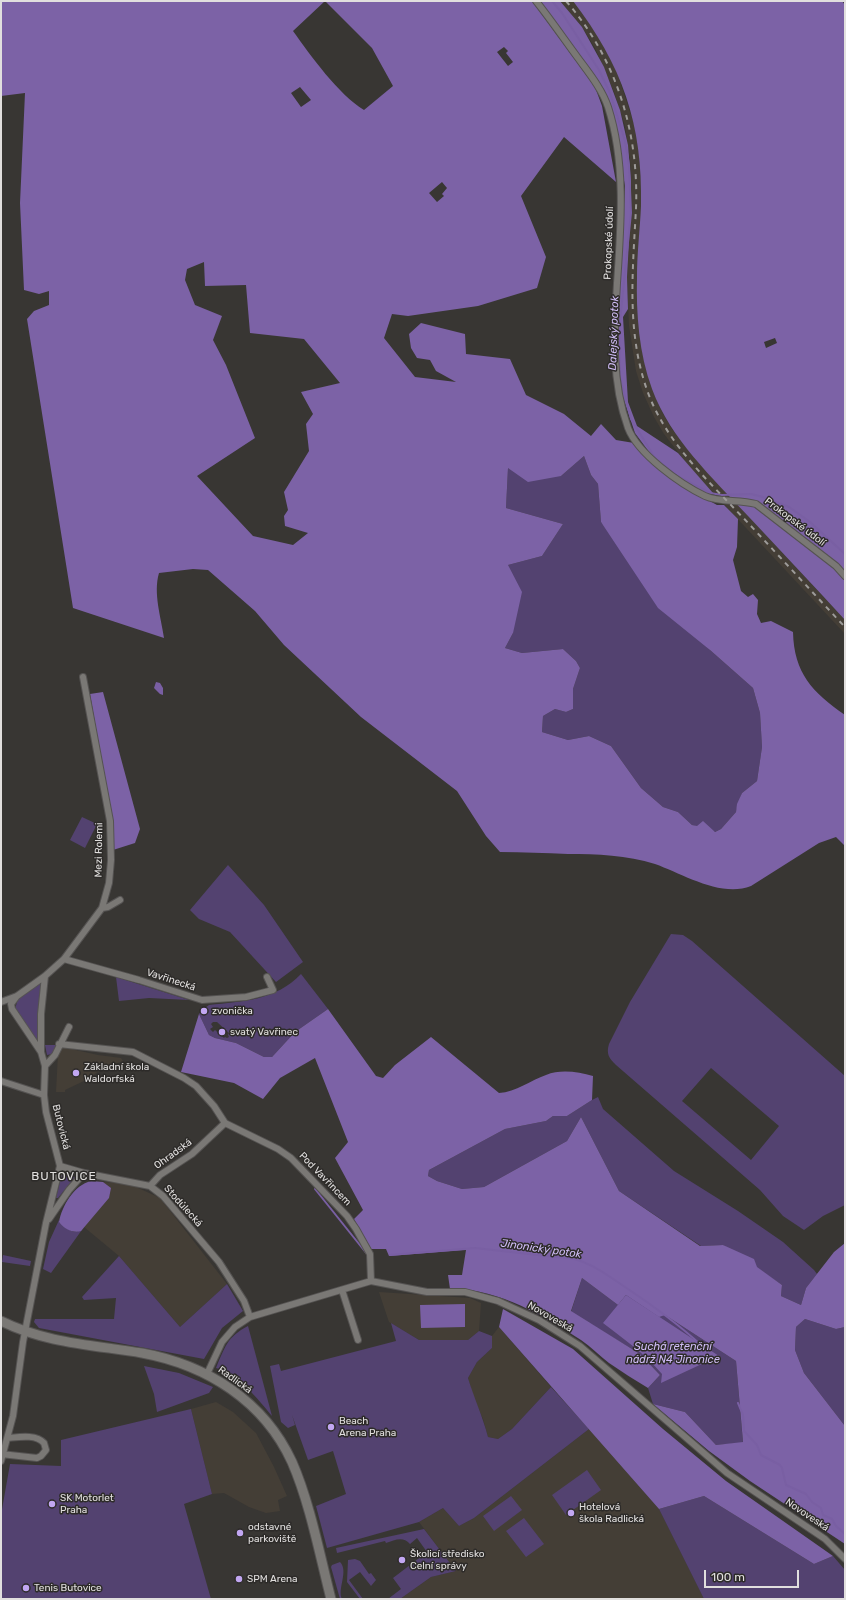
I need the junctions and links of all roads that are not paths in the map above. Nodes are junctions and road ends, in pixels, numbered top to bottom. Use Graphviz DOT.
graph roads {
  1 [pos="536,1"];
  2 [pos="845,576"];
  3 [pos="83,677"];
  4 [pos="120,900"];
  5 [pos="102,908"];
  6 [pos="64,959"];
  7 [pos="45,976"];
  8 [pos="267,977"];
  9 [pos="17,996"];
  10 [pos="1,1002"];
  11 [pos="69,1027"];
  12 [pos="59,1044"];
  13 [pos="41,1052"];
  14 [pos="45,1066"];
  15 [pos="1,1081"];
  16 [pos="44,1095"];
  17 [pos="225,1123"];
  18 [pos="60,1166"];
  19 [pos="84,1173"];
  20 [pos="150,1186"];
  21 [pos="46,1223"];
  22 [pos="371,1281"];
  23 [pos="342,1290"];
  24 [pos="250,1317"];
  25 [pos="1,1321"];
  26 [pos="25,1331"];
  27 [pos="358,1340"];
  28 [pos="207,1374"];
  29 [pos="8,1438"];
  30 [pos="2,1454"];
  31 [pos="1,1461"];
  32 [pos="845,1559"];
  33 [pos="331,1599"];
  1 -- 2 [label="street, Prokopské údolí"];
  3 -- 5 [label="street, Mezi Rolemi"];
  4 -- 5 [label="street"];
  5 -- 6 [label="street, Mezi Rolemi"];
  6 -- 7 [label="street, Mezi Rolemi"];
  6 -- 8 [label="street, Vavřinecká"];
  7 -- 9 [label="street, Mezi Rolemi"];
  7 -- 13 [label="street"];
  9 -- 10 [label="street, Mezi Rolemi"];
  9 -- 13 [label="street, Butovická"];
  11 -- 12 [label="street"];
  12 -- 14 [label="street"];
  12 -- 17 [label="street"];
  13 -- 14 [label="street, Butovická"];
  14 -- 16 [label="street, Butovická"];
  15 -- 16 [label="street"];
  16 -- 18 [label="street, Butovická"];
  17 -- 20 [label="street, Ohradská"];
  17 -- 22 [label="street, Pod Vavřincem"];
  18 -- 19 [label="street, Stodůlecká"];
  18 -- 21 [label="street, Butovická"];
  19 -- 20 [label="street, Stodůlecká"];
  19 -- 21 [label="street, Butovická"];
  20 -- 24 [label="street, Stodůlecká"];
  21 -- 26 [label="street, Butovická"];
  22 -- 23 [label="street, Novoveská"];
  22 -- 32 [label="street, Novoveská"];
  23 -- 24 [label="street, Novoveská"];
  23 -- 27 [label="street"];
  24 -- 28 [label="street, Novoveská"];
  25 -- 26 [label="main road, Radlická"];
  26 -- 28 [label="main road, Radlická"];
  26 -- 29 [label="street, Butovická"];
  28 -- 33 [label="main road, Radlická"];
  29 -- 30 [label="street, Butovická"];
  29 -- 30 [label="street"];
  30 -- 31 [label="street, Butovická"];
}
